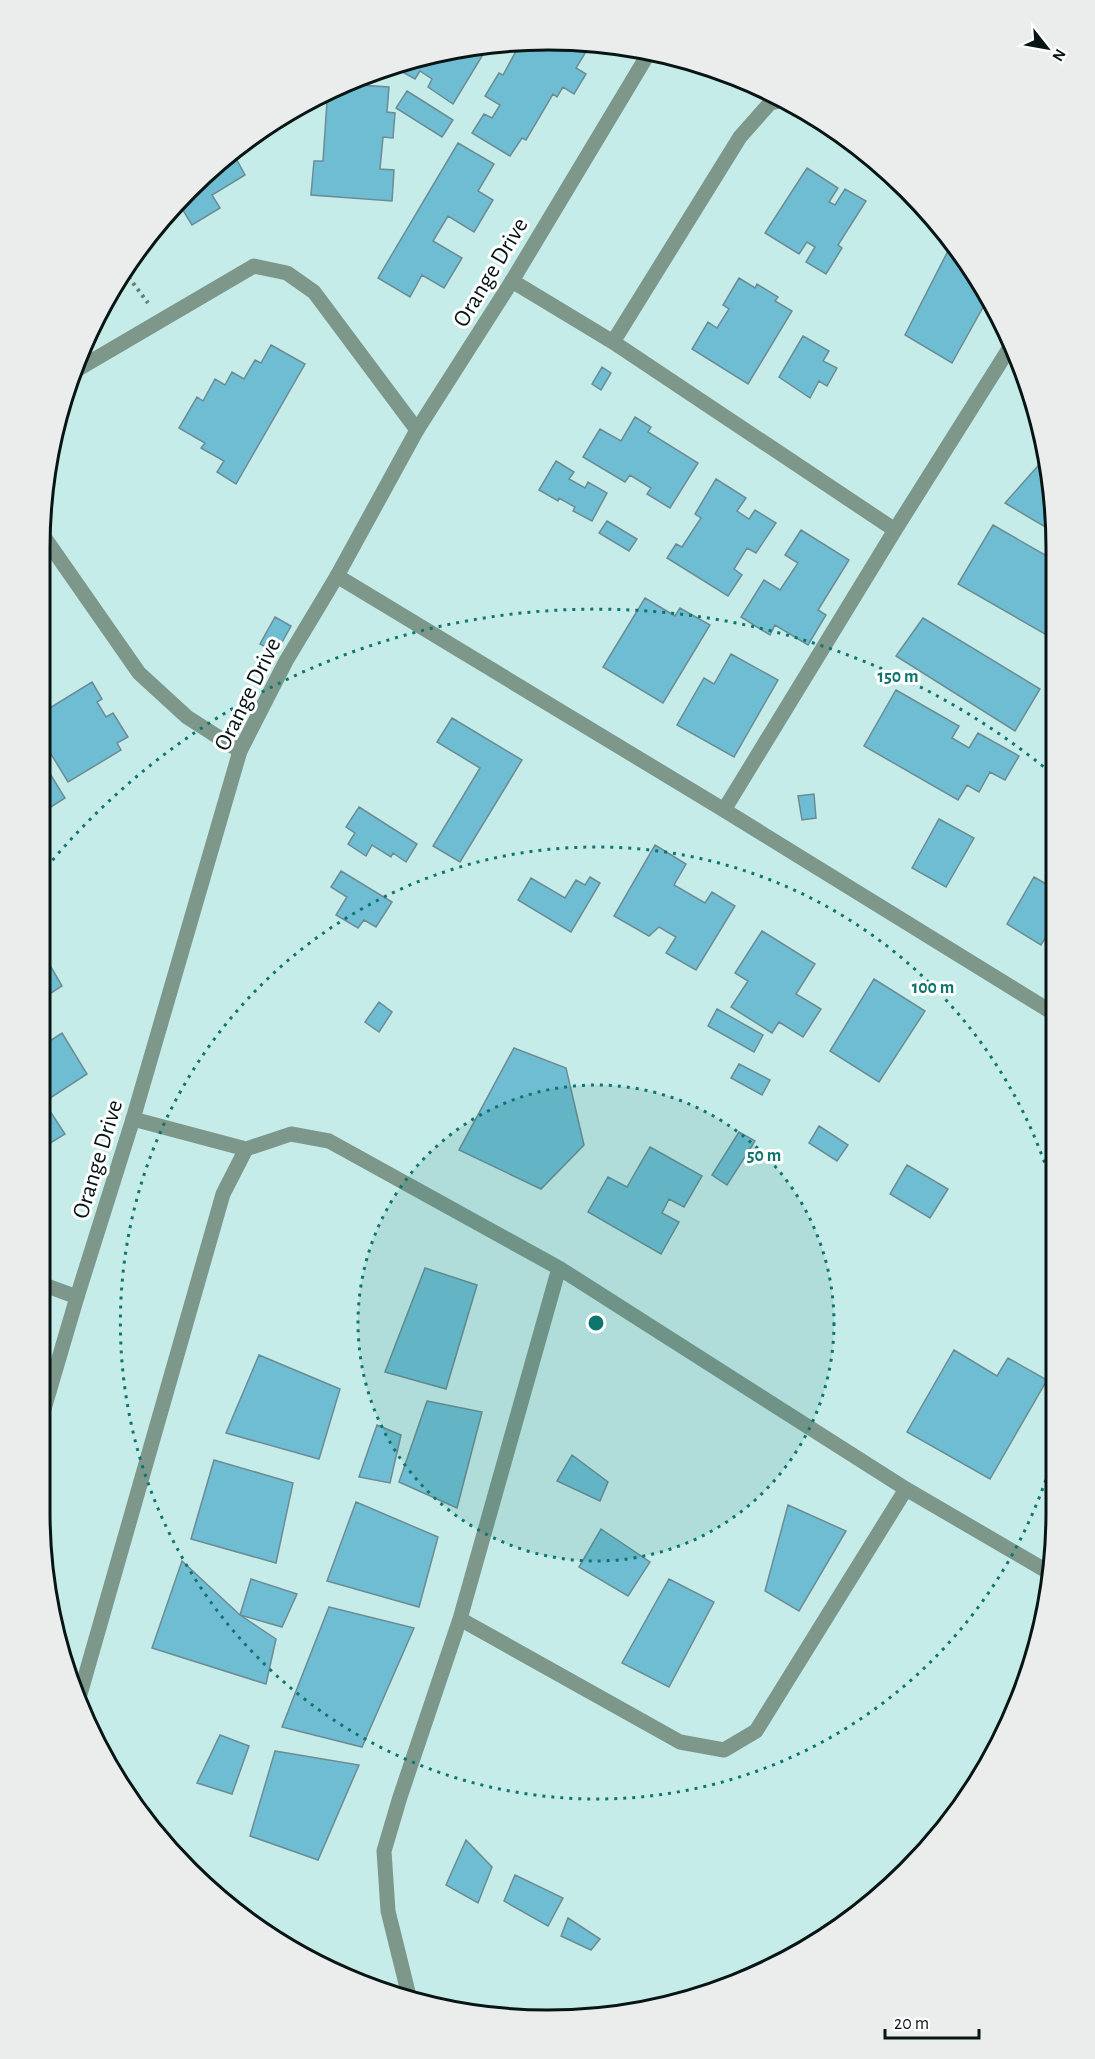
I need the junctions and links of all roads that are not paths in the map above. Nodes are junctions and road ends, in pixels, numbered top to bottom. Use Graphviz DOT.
graph roads {
  1 [pos="645,59"];
  2 [pos="771,103"];
  3 [pos="512,281"];
  4 [pos="613,342"];
  5 [pos="1006,353"];
  6 [pos="84,366"];
  7 [pos="417,430"];
  8 [pos="895,530"];
  9 [pos="50,545"];
  10 [pos="337,576"];
  11 [pos="240,751"];
  12 [pos="724,810"];
  13 [pos="1046,1009"];
  14 [pos="134,1119"];
  15 [pos="246,1149"];
  16 [pos="559,1268"];
  17 [pos="50,1287"];
  18 [pos="77,1297"];
  19 [pos="50,1389"];
  20 [pos="906,1489"];
  21 [pos="1042,1568"];
  22 [pos="460,1619"];
  23 [pos="81,1687"];
  24 [pos="407,1989"];
  1 -- 3 [label="street, Orange Drive"];
  2 -- 4 [label="street"];
  3 -- 4 [label="street"];
  3 -- 7 [label="street, Orange Drive"];
  4 -- 8 [label="street"];
  5 -- 8 [label="street"];
  6 -- 7 [label="street"];
  7 -- 10 [label="street, Orange Drive"];
  8 -- 12 [label="street"];
  9 -- 11 [label="street"];
  10 -- 11 [label="street, Orange Drive"];
  10 -- 12 [label="street"];
  11 -- 14 [label="street, Orange Drive"];
  12 -- 13 [label="street"];
  14 -- 15 [label="street"];
  14 -- 18 [label="street, Orange Drive"];
  15 -- 16 [label="street"];
  15 -- 23 [label="street"];
  16 -- 20 [label="street"];
  16 -- 22 [label="street"];
  17 -- 18 [label="street"];
  18 -- 19 [label="street, Orange Drive"];
  20 -- 21 [label="street"];
  20 -- 22 [label="street"];
  22 -- 24 [label="street"];
}
